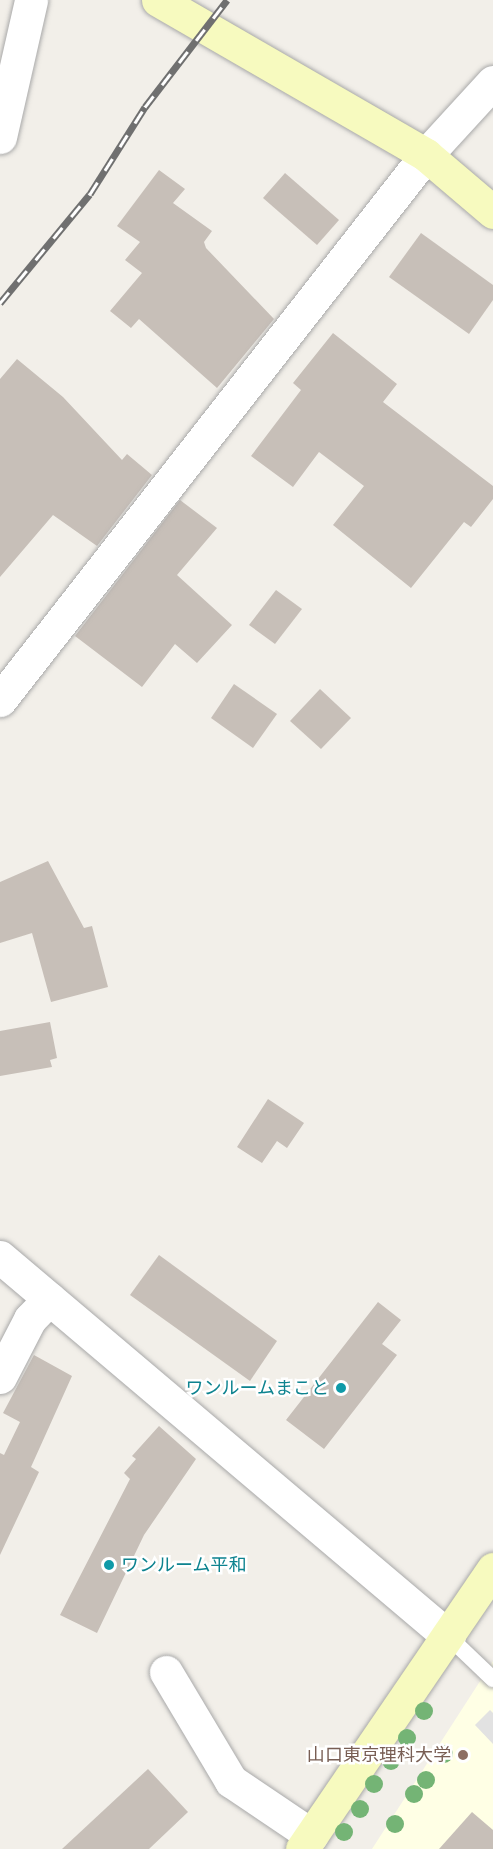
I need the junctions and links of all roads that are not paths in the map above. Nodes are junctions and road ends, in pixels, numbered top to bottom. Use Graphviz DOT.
graph roads {
  1 [pos="31,0"];
  2 [pos="158,0"];
  3 [pos="493,82"];
  4 [pos="0,137"];
  5 [pos="426,155"];
  6 [pos="493,212"];
  7 [pos="0,700"];
  8 [pos="0,1257"];
  9 [pos="49,1299"];
  10 [pos="0,1377"];
  11 [pos="493,1569"];
  12 [pos="449,1637"];
  13 [pos="166,1672"];
  14 [pos="493,1679"];
  15 [pos="306,1842"];
  1 -- 4 [label="street"];
  2 -- 5 [label="street"];
  3 -- 5 [label="street"];
  5 -- 6 [label="street"];
  5 -- 7 [label="street"];
  8 -- 9 [label="street"];
  9 -- 10 [label="street"];
  9 -- 12 [label="street"];
  11 -- 12 [label="street"];
  12 -- 14 [label="lane"];
  12 -- 15 [label="street"];
  13 -- 15 [label="street"];
}
